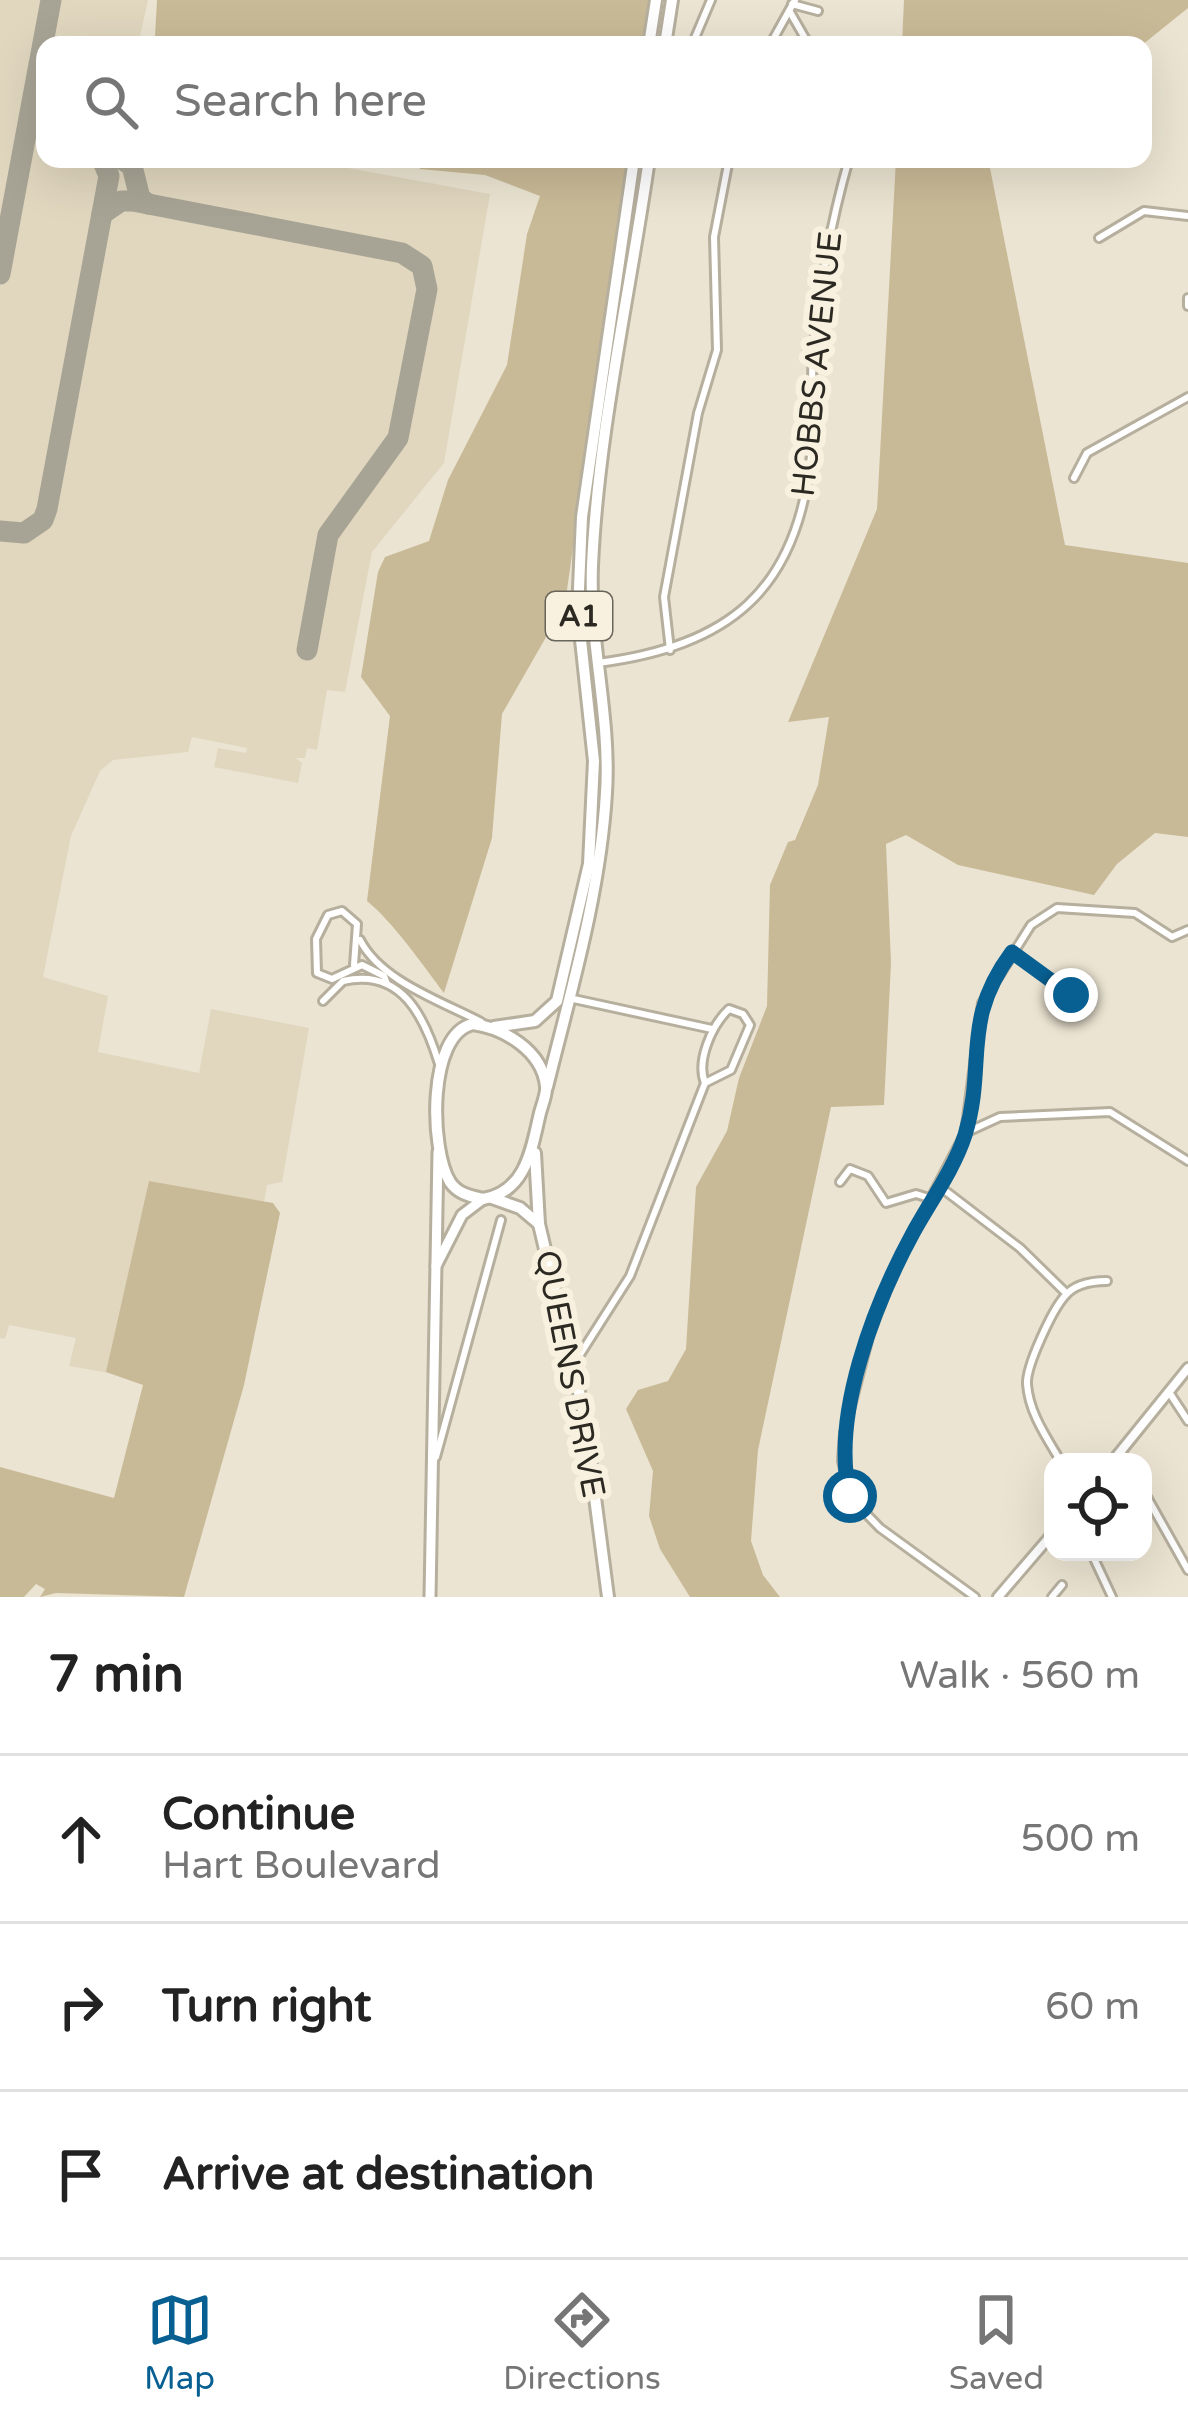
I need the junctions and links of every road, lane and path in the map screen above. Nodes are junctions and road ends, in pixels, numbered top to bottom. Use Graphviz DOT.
graph roads {
  1 [pos="656,0"];
  2 [pos="672,0"];
  3 [pos="711,0"];
  4 [pos="792,5"];
  5 [pos="818,11"];
  6 [pos="650,36"];
  7 [pos="666,36"];
  8 [pos="696,36"];
  9 [pos="775,36"];
  10 [pos="805,36"];
  11 [pos="633,168"];
  12 [pos="648,168"];
  13 [pos="727,168"];
  14 [pos="847,168"];
  15 [pos="1188,215"];
  16 [pos="1099,238"];
  17 [pos="1188,398"];
  18 [pos="1074,478"];
  19 [pos="670,650"];
  20 [pos="595,664"];
  21 [pos="1188,930"];
  22 [pos="360,940"];
  23 [pos="1012,952"];
  24 [pos="354,965"];
  25 [pos="387,984"];
  26 [pos="1071,995"];
  27 [pos="569,998"];
  28 [pos="323,1001"];
  29 [pos="492,1027"];
  30 [pos="713,1030"];
  31 [pos="439,1064"];
  32 [pos="705,1083"];
  33 [pos="547,1087"];
  34 [pos="438,1127"];
  35 [pos="965,1133"];
  36 [pos="535,1153"];
  37 [pos="1188,1161"];
  38 [pos="840,1182"];
  39 [pos="939,1186"];
  40 [pos="488,1199"];
  41 [pos="932,1199"];
  42 [pos="501,1220"];
  43 [pos="539,1223"];
  44 [pos="434,1271"];
  45 [pos="1107,1281"];
  46 [pos="1066,1293"];
  47 [pos="574,1364"];
  48 [pos="1188,1368"];
  49 [pos="1168,1392"];
  50 [pos="1188,1421"];
  51 [pos="1121,1451"];
  52 [pos="1056,1453"];
  53 [pos="431,1478"];
  54 [pos="1152,1506"];
  55 [pos="1044,1543"];
  56 [pos="1095,1561"];
  57 [pos="1188,1570"];
  58 [pos="1062,1585"];
  59 [pos="430,1597"];
  60 [pos="608,1597"];
  61 [pos="975,1597"];
  62 [pos="998,1597"];
  63 [pos="1052,1597"];
  64 [pos="1112,1597"];
  1 -- 6 [label="main road"];
  2 -- 7 [label="main road"];
  3 -- 8 [label="street"];
  4 -- 5 [label="street"];
  4 -- 9 [label="street"];
  4 -- 10 [label="street"];
  11 -- 29 [label="main road, A1"];
  12 -- 20 [label="main road, A1"];
  13 -- 19 [label="street"];
  14 -- 19 [label="street, HOBBS AVENUE"];
  15 -- 16 [label="street"];
  17 -- 18 [label="street"];
  19 -- 20 [label="street, HOBBS AVENUE"];
  20 -- 27 [label="main road, A1"];
  21 -- 23 [label="street"];
  22 -- 24 [label="street"];
  22 -- 24 [label="street"];
  22 -- 29 [label="street"];
  23 -- 26 [label="street"];
  23 -- 35 [label="street"];
  24 -- 25 [label="street"];
  25 -- 28 [label="street"];
  25 -- 31 [label="street"];
  27 -- 30 [label="street"];
  27 -- 33 [label="main road, A1"];
  29 -- 31 [label="main road, A1"];
  29 -- 33 [label="main road"];
  30 -- 32 [label="street"];
  30 -- 32 [label="street"];
  31 -- 34 [label="main road"];
  32 -- 47 [label="street"];
  33 -- 36 [label="main road, A1"];
  34 -- 40 [label="main road"];
  34 -- 44 [label="main road"];
  35 -- 37 [label="street"];
  35 -- 39 [label="street"];
  36 -- 40 [label="main road"];
  36 -- 43 [label="main road, QUEENS DRIVE / A1"];
  38 -- 41 [label="street"];
  39 -- 41 [label="street"];
  39 -- 46 [label="street"];
  40 -- 43 [label="main road, QUEENS DRIVE"];
  40 -- 44 [label="main road"];
  41 -- 61 [label="street"];
  42 -- 53 [label="street"];
  43 -- 47 [label="main road, QUEENS DRIVE / A1"];
  44 -- 53 [label="main road"];
  45 -- 46 [label="street"];
  46 -- 52 [label="street"];
  47 -- 60 [label="main road, QUEENS DRIVE / A1"];
  48 -- 49 [label="street"];
  49 -- 50 [label="street"];
  49 -- 51 [label="street"];
  53 -- 59 [label="main road"];
  54 -- 57 [label="street"];
  55 -- 62 [label="street"];
  56 -- 64 [label="street"];
  58 -- 63 [label="street"];
}
